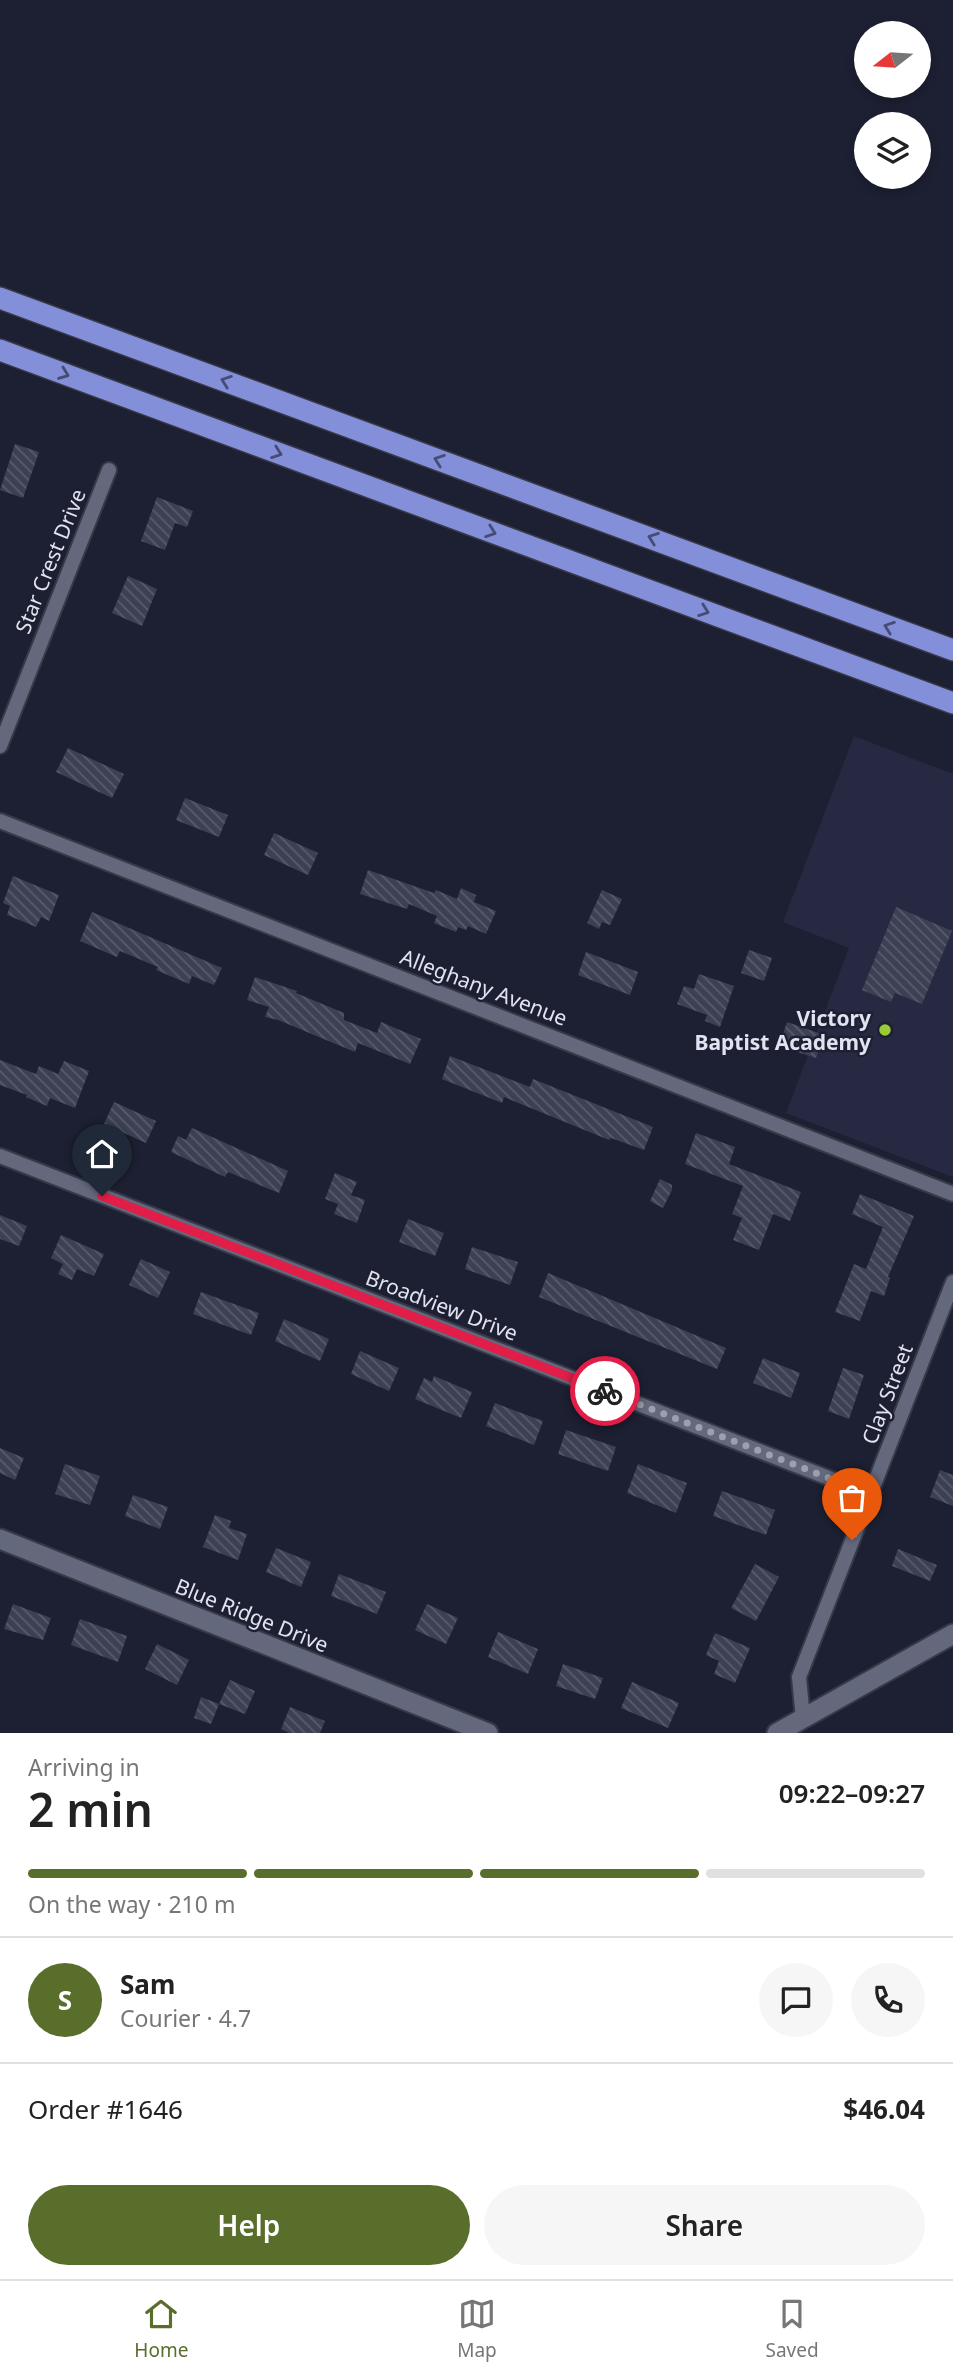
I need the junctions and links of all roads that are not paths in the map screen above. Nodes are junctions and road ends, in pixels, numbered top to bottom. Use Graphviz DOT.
graph roads {
  1 [pos="0,299"];
  2 [pos="0,351"];
  3 [pos="109,470"];
  4 [pos="953,650"];
  5 [pos="953,703"];
  6 [pos="0,746"];
  7 [pos="0,821"];
  8 [pos="0,1156"];
  9 [pos="953,1194"];
  10 [pos="953,1282"];
  11 [pos="870,1494"];
  12 [pos="0,1539"];
  13 [pos="953,1634"];
  14 [pos="803,1719"];
  15 [pos="488,1733"];
  16 [pos="777,1733"];
  4 -- 1 [label="highway, one-way"];
  2 -- 5 [label="highway, one-way"];
  3 -- 6 [label="street, Star Crest Drive"];
  7 -- 9 [label="street, Alleghany Avenue"];
  8 -- 11 [label="street, Broadview Drive"];
  10 -- 11 [label="street, Clay Street"];
  11 -- 14 [label="street, Clay Street"];
  12 -- 15 [label="street, Blue Ridge Drive"];
  13 -- 14 [label="street"];
  14 -- 16 [label="street"];
}
